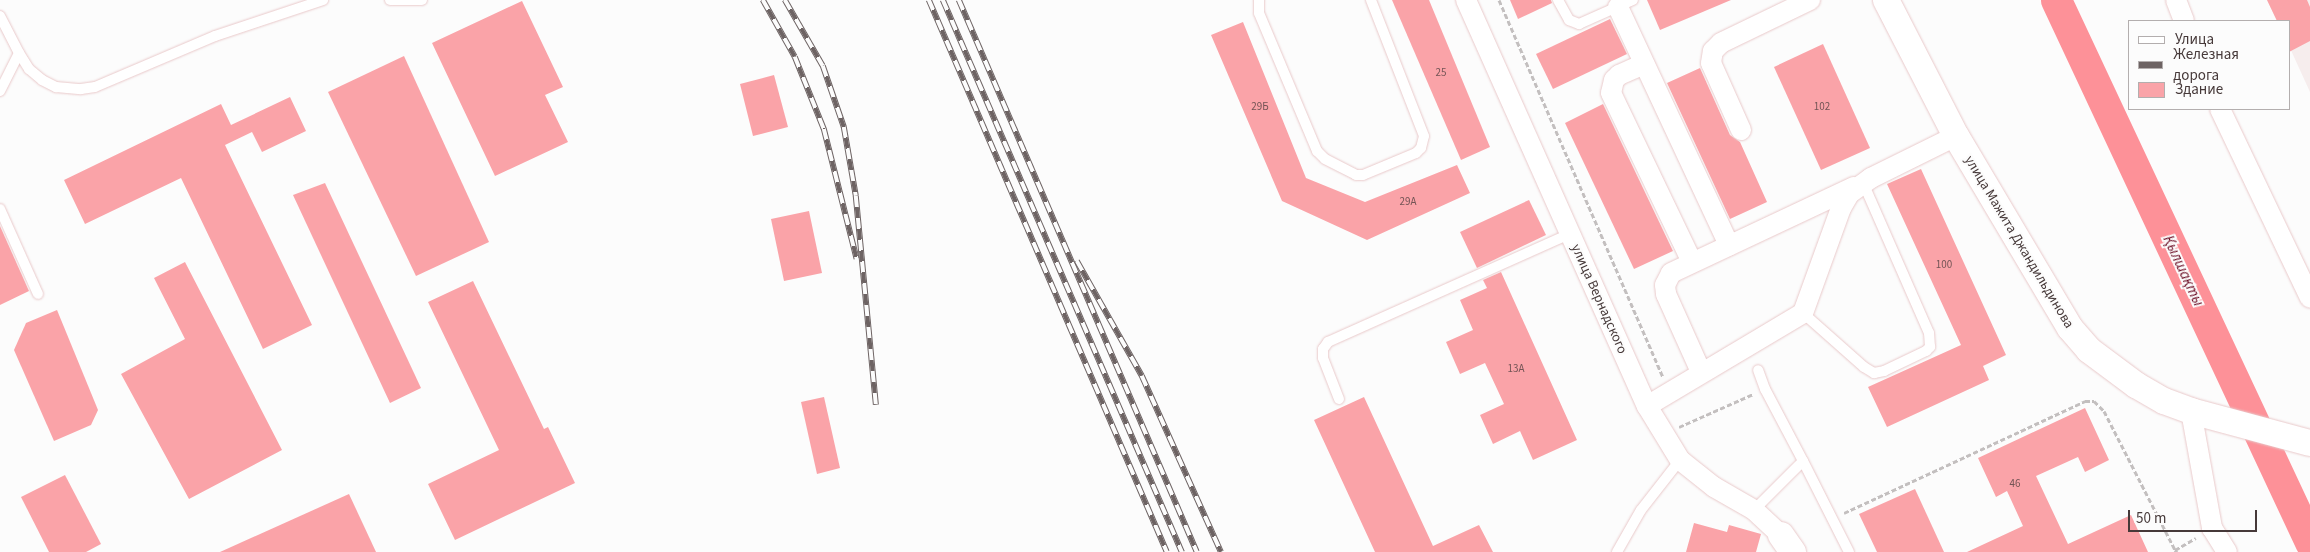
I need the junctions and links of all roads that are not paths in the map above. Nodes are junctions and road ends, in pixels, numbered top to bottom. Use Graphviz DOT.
graph roads {
  1 [pos="322,0"];
  2 [pos="390,0"];
  3 [pos="422,0"];
  4 [pos="1259,0"];
  5 [pos="1371,0"];
  6 [pos="1466,0"];
  7 [pos="1558,0"];
  8 [pos="1810,0"];
  9 [pos="1886,0"];
  10 [pos="2176,0"];
  11 [pos="1625,4"];
  12 [pos="0,16"];
  13 [pos="2184,20"];
  14 [pos="19,53"];
  15 [pos="1644,64"];
  16 [pos="0,91"];
  17 [pos="2220,110"];
  18 [pos="1741,130"];
  19 [pos="1956,136"];
  20 [pos="1863,183"];
  21 [pos="0,209"];
  22 [pos="1570,234"];
  23 [pos="1729,245"];
  24 [pos="1692,262"];
  25 [pos="38,294"];
  26 [pos="2310,298"];
  27 [pos="1803,313"];
  28 [pos="1758,370"];
  29 [pos="1701,372"];
  30 [pos="1339,398"];
  31 [pos="1647,406"];
  32 [pos="2191,411"];
  33 [pos="2302,441"];
  34 [pos="1680,460"];
  35 [pos="1803,461"];
  36 [pos="1754,510"];
  37 [pos="1787,543"];
  38 [pos="1617,552"];
  39 [pos="1849,552"];
  40 [pos="2227,552"];
  1 -- 14 [label="lane"];
  2 -- 3 [label="lane"];
  4 -- 5 [label="lane"];
  6 -- 22 [label="street, улица Вернадского"];
  7 -- 11 [label="lane"];
  8 -- 18 [label="street"];
  9 -- 19 [label="street, улица Мажита Джандильдинова"];
  10 -- 13 [label="street"];
  11 -- 15 [label="street"];
  12 -- 14 [label="lane"];
  14 -- 16 [label="lane"];
  15 -- 23 [label="street"];
  15 -- 24 [label="street"];
  17 -- 26 [label="street"];
  19 -- 20 [label="street"];
  19 -- 32 [label="street, улица Мажита Джандильдинова"];
  20 -- 23 [label="street"];
  20 -- 27 [label="street"];
  20 -- 27 [label="lane"];
  21 -- 25 [label="lane"];
  22 -- 30 [label="lane"];
  22 -- 31 [label="street, улица Вернадского"];
  23 -- 24 [label="street"];
  24 -- 29 [label="street"];
  27 -- 29 [label="street"];
  28 -- 35 [label="lane"];
  29 -- 31 [label="street"];
  31 -- 34 [label="street, улица Вернадского"];
  32 -- 33 [label="street, улица Мажита Джандильдинова"];
  32 -- 40 [label="street"];
  34 -- 36 [label="street, улица Вернадского"];
  34 -- 38 [label="lane"];
  35 -- 36 [label="lane"];
  35 -- 39 [label="lane"];
  36 -- 37 [label="street, улица Вернадского"];
}
